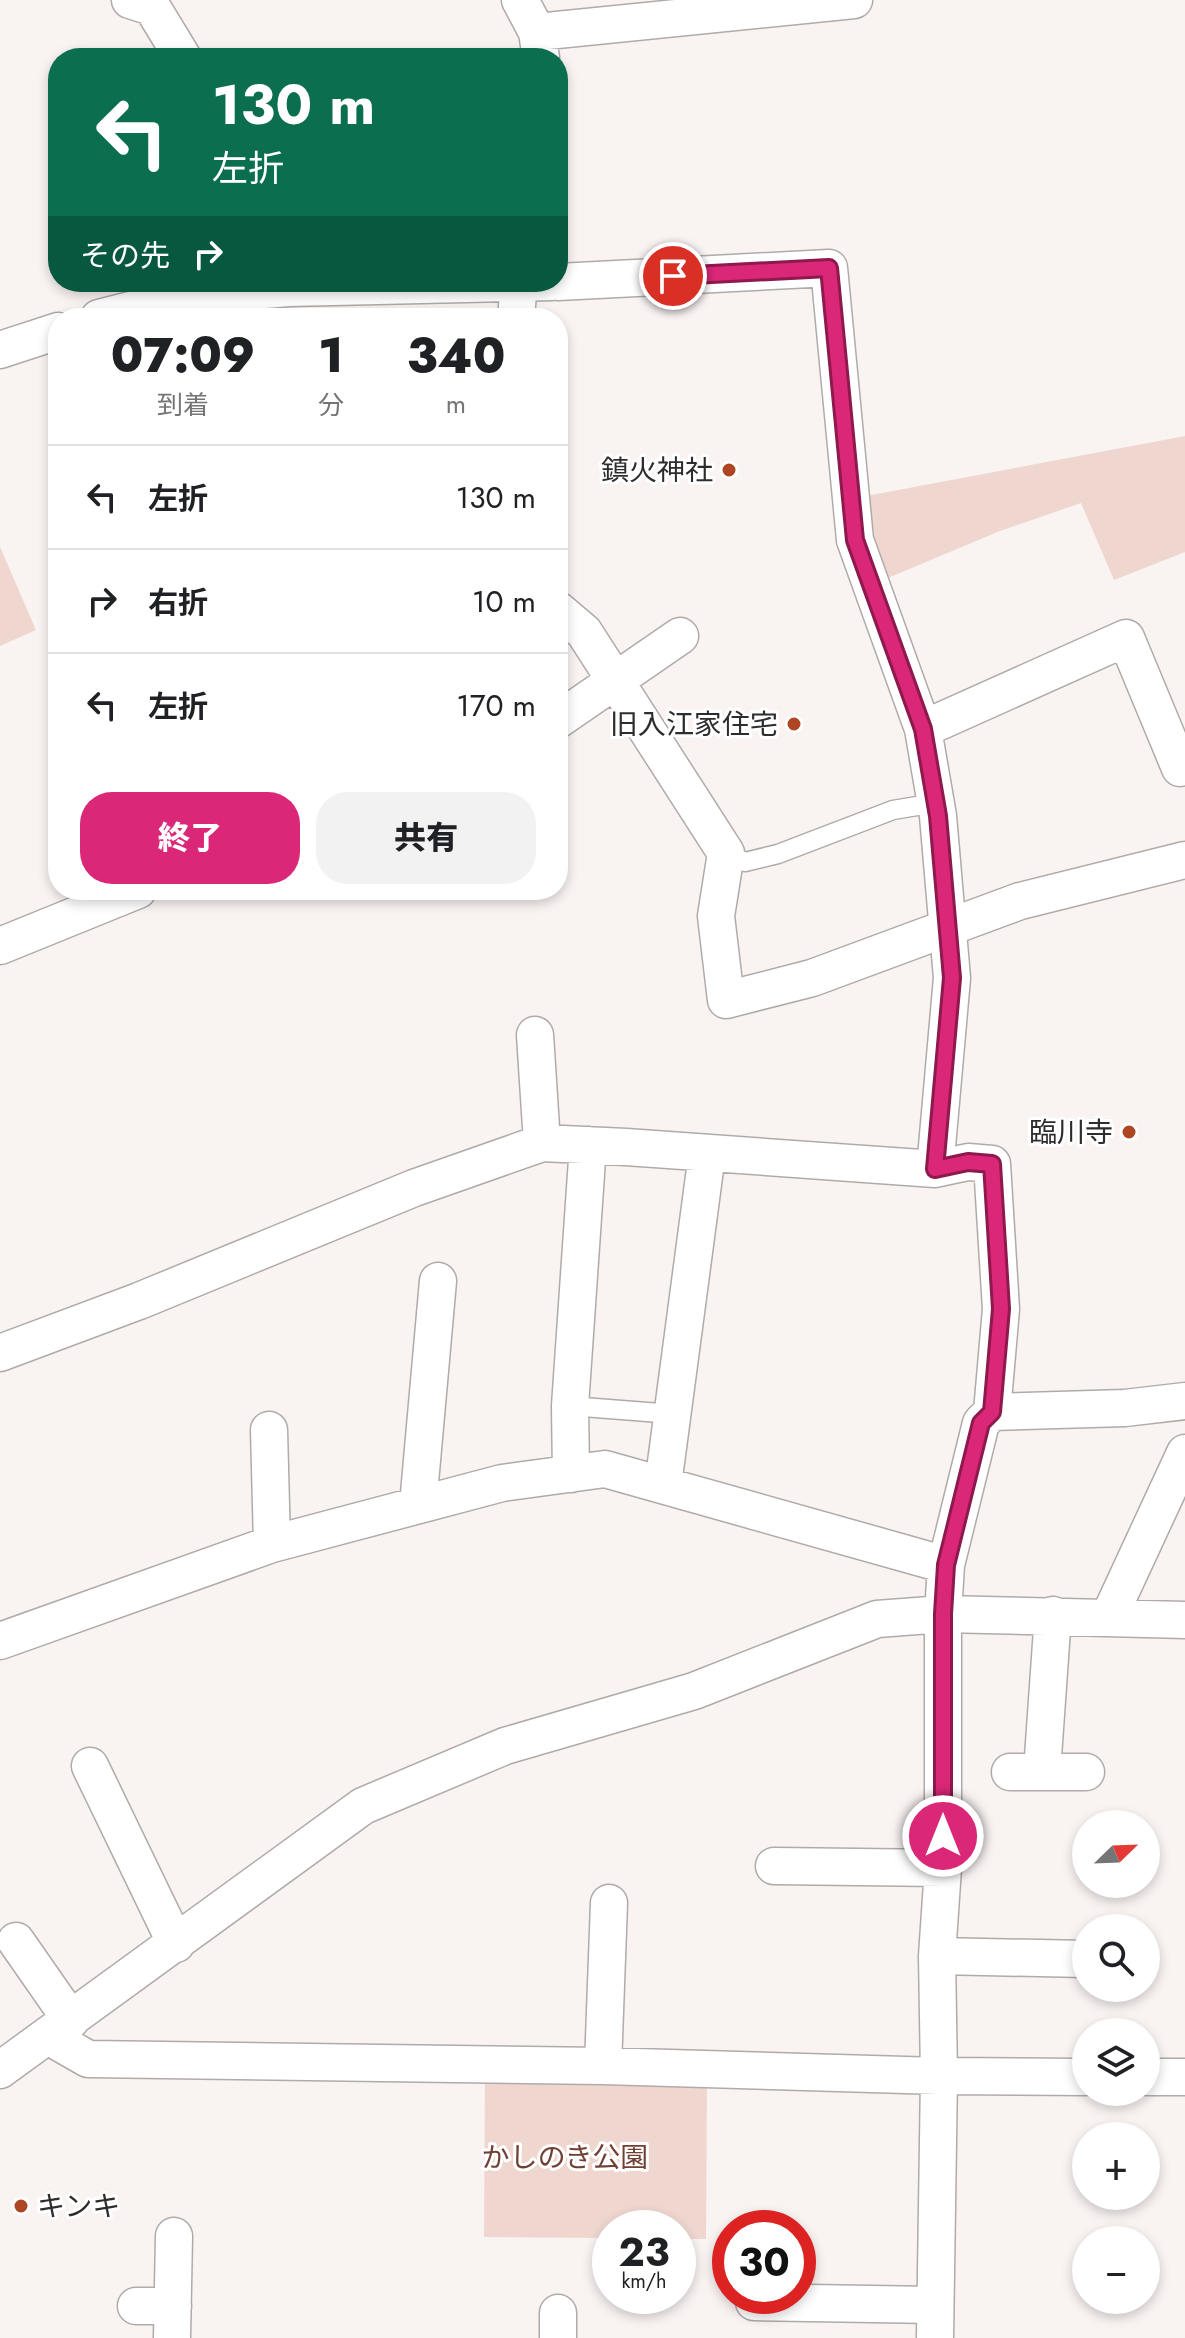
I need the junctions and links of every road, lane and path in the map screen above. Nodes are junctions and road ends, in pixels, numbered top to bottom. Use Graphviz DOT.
graph roads {
  1 [pos="130,0"];
  2 [pos="520,0"];
  3 [pos="854,0"];
  4 [pos="539,45"];
  5 [pos="177,48"];
  6 [pos="568,281"];
  7 [pos="226,292"];
  8 [pos="139,308"];
  9 [pos="48,334"];
  10 [pos="0,350"];
  11 [pos="568,618"];
  12 [pos="680,636"];
  13 [pos="616,682"];
  14 [pos="568,713"];
  15 [pos="923,729"];
  16 [pos="1180,768"];
  17 [pos="935,803"];
  18 [pos="726,853"];
  19 [pos="1185,860"];
  20 [pos="113,900"];
  21 [pos="947,927"];
  22 [pos="0,946"];
  23 [pos="535,1035"];
  24 [pos="542,1143"];
  25 [pos="588,1145"];
  26 [pos="707,1154"];
  27 [pos="935,1169"];
  28 [pos="438,1281"];
  29 [pos="0,1353"];
  30 [pos="1185,1401"];
  31 [pos="570,1406"];
  32 [pos="992,1412"];
  33 [pos="673,1414"];
  34 [pos="269,1430"];
  35 [pos="1185,1453"];
  36 [pos="571,1474"];
  37 [pos="663,1485"];
  38 [pos="418,1505"];
  39 [pos="272,1544"];
  40 [pos="946,1565"];
  41 [pos="943,1614"];
  42 [pos="1053,1615"];
  43 [pos="1109,1617"];
  44 [pos="1185,1620"];
  45 [pos="0,1641"];
  46 [pos="90,1766"];
  47 [pos="1086,1772"];
  48 [pos="774,1866"];
  49 [pos="943,1868"];
  50 [pos="609,1903"];
  51 [pos="16,1941"];
  52 [pos="176,1944"];
  53 [pos="937,1956"];
  54 [pos="1072,1959"];
  55 [pos="60,2028"];
  56 [pos="603,2066"];
  57 [pos="0,2070"];
  58 [pos="939,2076"];
  59 [pos="1072,2077"];
  60 [pos="1160,2077"];
  61 [pos="1185,2077"];
  62 [pos="174,2236"];
  63 [pos="136,2306"];
  64 [pos="816,2309"];
  65 [pos="172,2322"];
  66 [pos="935,2322"];
  1 -- 5 [label="street"];
  2 -- 4 [label="street"];
  3 -- 4 [label="street"];
  6 -- 15 [label="street"];
  7 -- 8 [label="street"];
  9 -- 10 [label="street"];
  11 -- 13 [label="street"];
  12 -- 13 [label="street"];
  13 -- 14 [label="street"];
  13 -- 18 [label="street"];
  15 -- 16 [label="street"];
  15 -- 17 [label="street"];
  17 -- 18 [label="lane"];
  17 -- 21 [label="street"];
  18 -- 21 [label="street"];
  19 -- 21 [label="street"];
  20 -- 22 [label="street"];
  21 -- 27 [label="street"];
  23 -- 24 [label="street"];
  24 -- 25 [label="street"];
  24 -- 29 [label="street"];
  25 -- 26 [label="street"];
  25 -- 31 [label="street"];
  26 -- 27 [label="street"];
  26 -- 33 [label="street"];
  27 -- 32 [label="street"];
  28 -- 38 [label="street"];
  30 -- 32 [label="street"];
  31 -- 33 [label="lane"];
  31 -- 36 [label="street"];
  32 -- 40 [label="street"];
  33 -- 37 [label="street"];
  34 -- 39 [label="street"];
  35 -- 43 [label="street"];
  36 -- 37 [label="street"];
  36 -- 38 [label="street"];
  37 -- 40 [label="street"];
  38 -- 39 [label="street"];
  39 -- 45 [label="street"];
  40 -- 41 [label="street"];
  41 -- 42 [label="street"];
  41 -- 49 [label="street"];
  41 -- 52 [label="street"];
  42 -- 43 [label="street"];
  42 -- 47 [label="street"];
  43 -- 44 [label="street"];
  46 -- 52 [label="street"];
  48 -- 49 [label="street"];
  49 -- 53 [label="street"];
  50 -- 56 [label="street"];
  51 -- 55 [label="street"];
  52 -- 55 [label="street"];
  53 -- 54 [label="street"];
  53 -- 58 [label="street"];
  55 -- 56 [label="street"];
  55 -- 57 [label="street"];
  56 -- 58 [label="street"];
  58 -- 59 [label="street"];
  58 -- 66 [label="street"];
  60 -- 61 [label="street"];
  62 -- 65 [label="street"];
  63 -- 65 [label="street"];
  64 -- 66 [label="street"];
}
